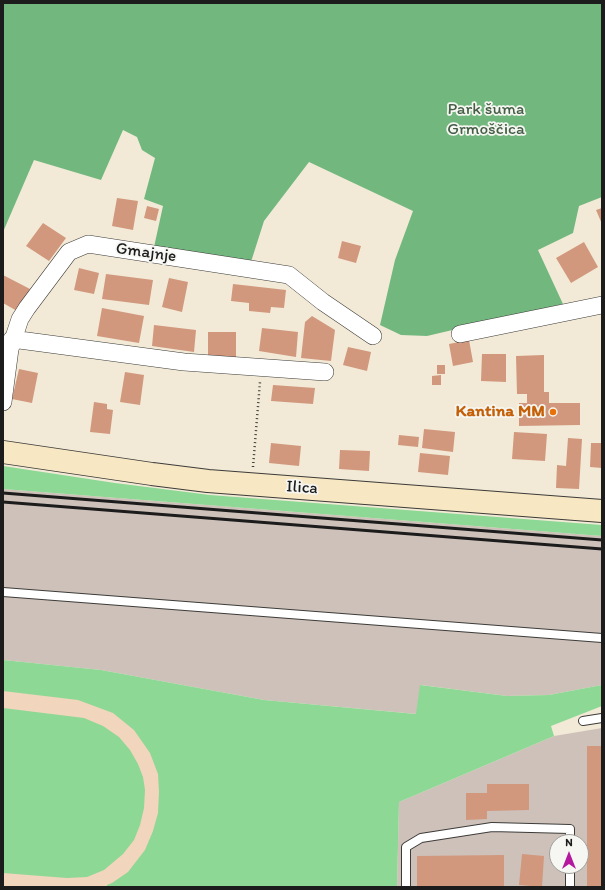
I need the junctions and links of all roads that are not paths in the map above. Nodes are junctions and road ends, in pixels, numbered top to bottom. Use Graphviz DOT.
graph roads {
  1 [pos="602,305"];
  2 [pos="460,334"];
  3 [pos="373,336"];
  4 [pos="12,340"];
  5 [pos="325,372"];
  6 [pos="3,402"];
  7 [pos="3,452"];
  8 [pos="602,511"];
  9 [pos="3,592"];
  10 [pos="602,638"];
  11 [pos="602,718"];
  12 [pos="583,721"];
  13 [pos="570,834"];
  14 [pos="570,874"];
  15 [pos="406,887"];
  16 [pos="570,887"];
  1 -- 2 [label="street"];
  3 -- 4 [label="street, Gmajnje"];
  4 -- 5 [label="street"];
  4 -- 6 [label="street, Gmajnje"];
  7 -- 8 [label="main road, Ilica"];
  9 -- 10 [label="lane"];
  11 -- 12 [label="lane"];
  13 -- 15 [label="lane"];
  14 -- 16 [label="lane"];
}
